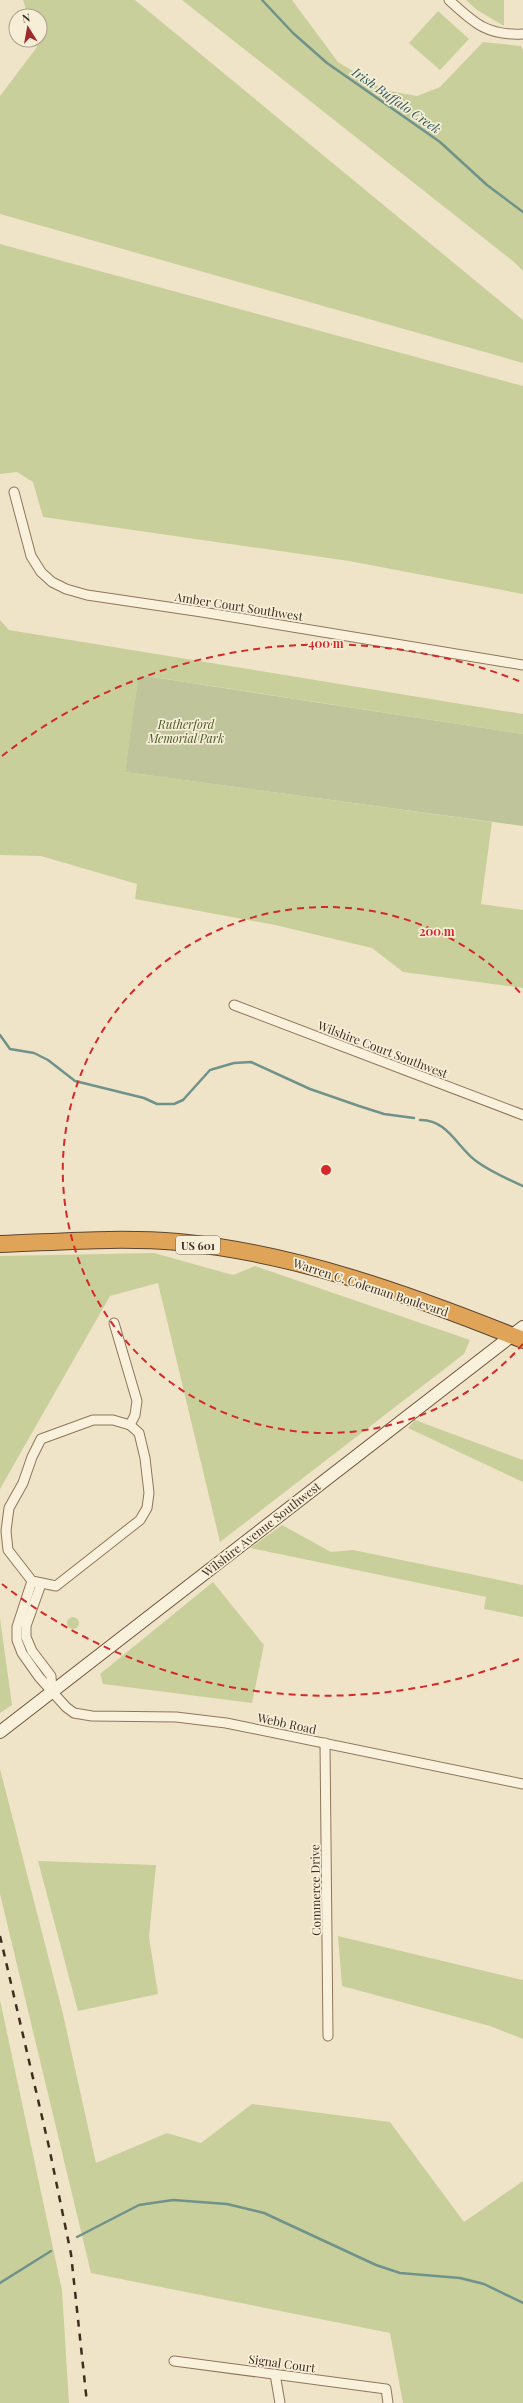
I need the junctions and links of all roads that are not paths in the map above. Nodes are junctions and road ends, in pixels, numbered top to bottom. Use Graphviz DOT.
graph roads {
  1 [pos="449,0"];
  2 [pos="523,34"];
  3 [pos="14,492"];
  4 [pos="523,665"];
  5 [pos="234,1005"];
  6 [pos="523,1116"];
  7 [pos="0,1244"];
  8 [pos="114,1323"];
  9 [pos="519,1334"];
  10 [pos="130,1425"];
  11 [pos="32,1581"];
  12 [pos="41,1584"];
  13 [pos="52,1692"];
  14 [pos="0,1732"];
  15 [pos="325,1743"];
  16 [pos="523,1784"];
  17 [pos="328,2036"];
  18 [pos="174,2361"];
  19 [pos="275,2374"];
  20 [pos="280,2403"];
  21 [pos="388,2403"];
  1 -- 2 [label="street"];
  3 -- 4 [label="street, Amber Court Southwest"];
  5 -- 6 [label="street, Wilshire Court Southwest"];
  7 -- 9 [label="highway, Warren C. Coleman Boulevard / US 601"];
  8 -- 10 [label="street"];
  9 -- 13 [label="street, Wilshire Avenue Southwest"];
  10 -- 11 [label="street"];
  10 -- 12 [label="street"];
  11 -- 12 [label="street"];
  11 -- 13 [label="street, Webb Road"];
  12 -- 13 [label="street"];
  13 -- 14 [label="street, Wilshire Avenue Southwest"];
  13 -- 15 [label="street, Webb Road"];
  15 -- 16 [label="street, Webb Road"];
  15 -- 17 [label="street, Commerce Drive"];
  18 -- 19 [label="street, Signal Court"];
  19 -- 20 [label="street"];
  19 -- 21 [label="street, Signal Court"];
}
